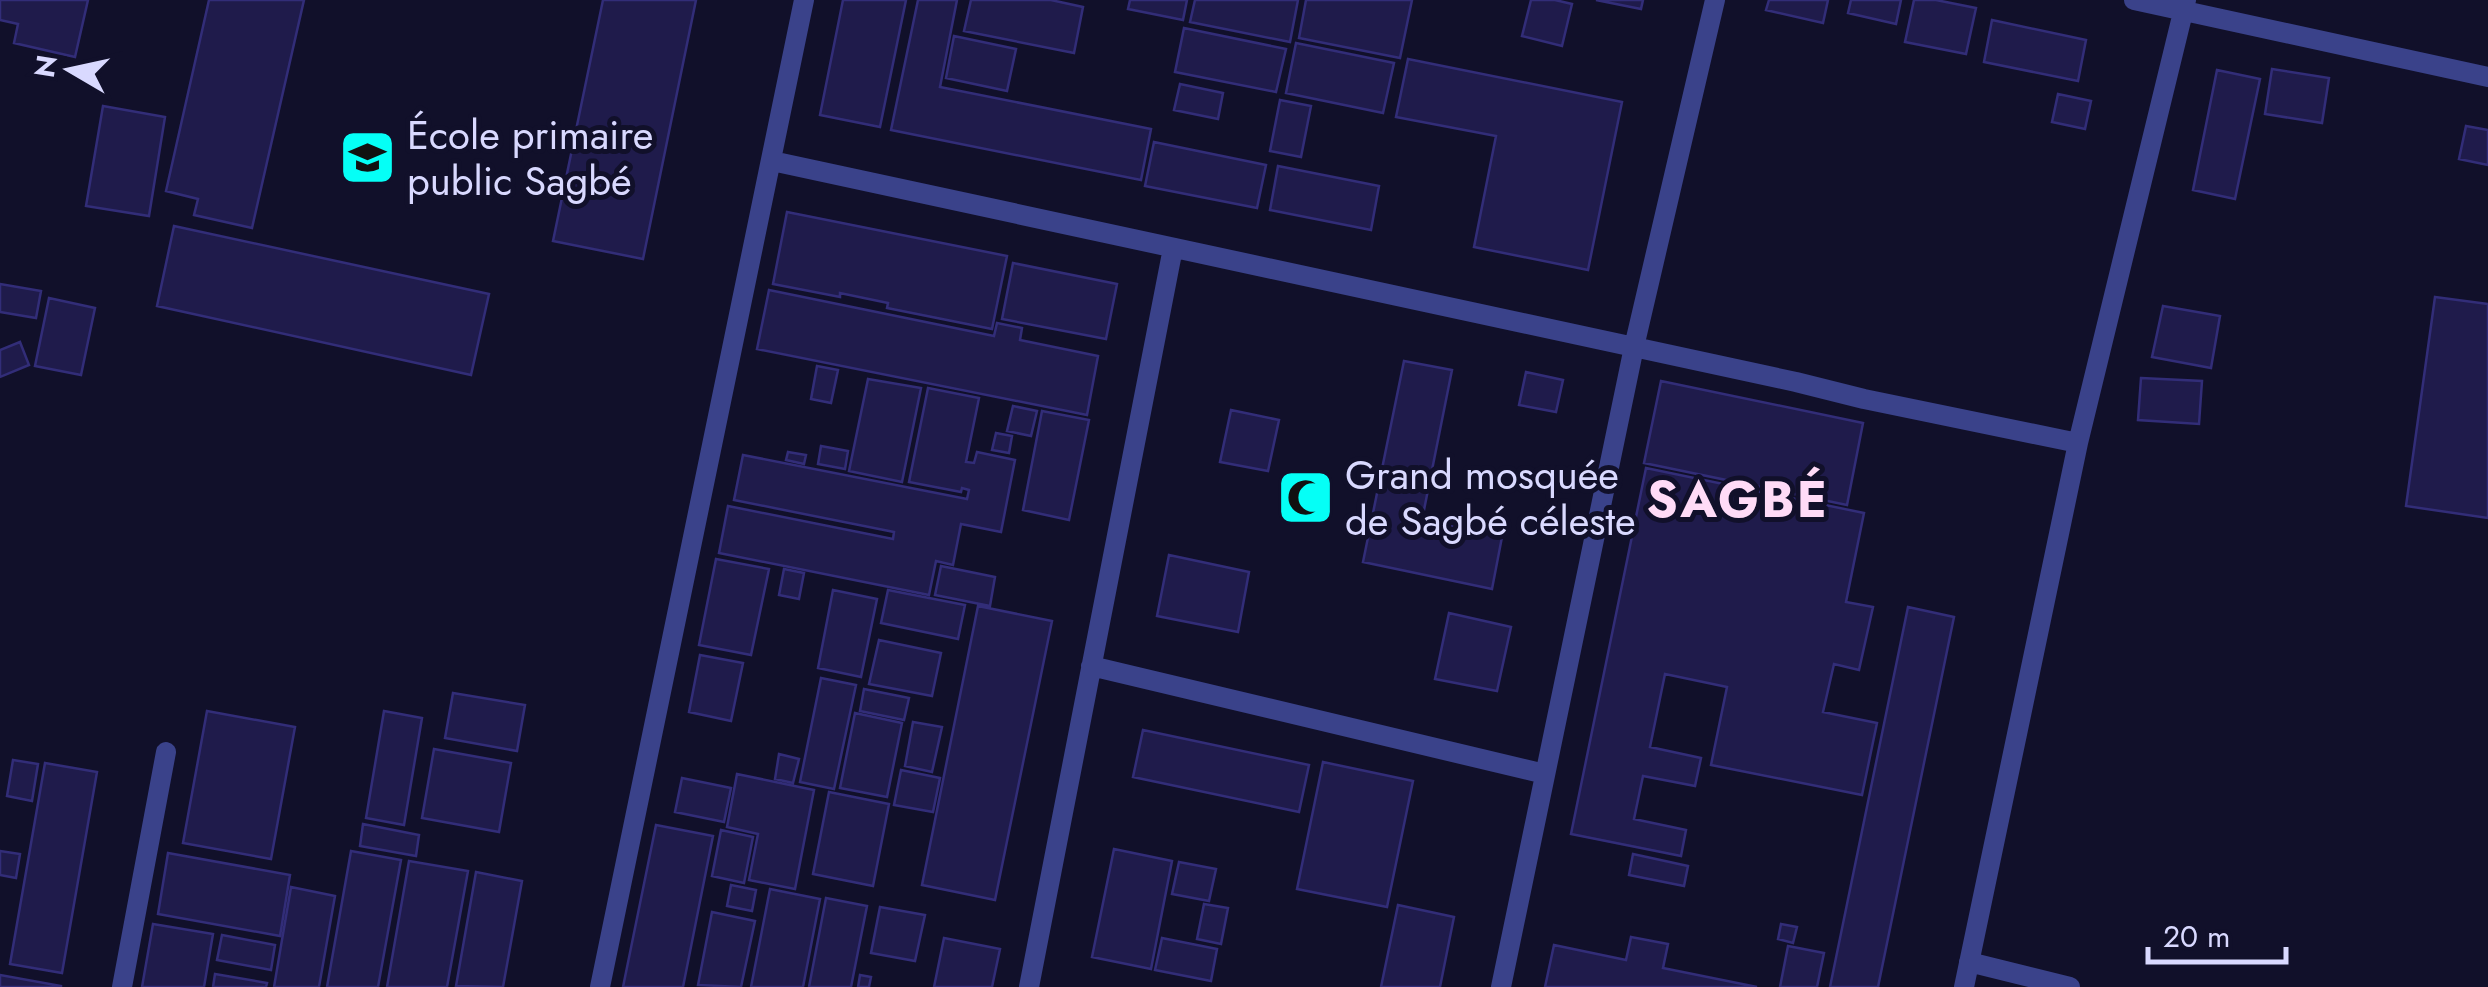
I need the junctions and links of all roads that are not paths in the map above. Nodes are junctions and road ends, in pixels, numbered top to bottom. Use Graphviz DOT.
graph roads {
  1 [pos="804,0"];
  2 [pos="1715,0"];
  3 [pos="2134,0"];
  4 [pos="2184,6"];
  5 [pos="2488,77"];
  6 [pos="772,161"];
  7 [pos="1173,248"];
  8 [pos="1634,347"];
  9 [pos="2078,443"];
  10 [pos="1091,666"];
  11 [pos="166,752"];
  12 [pos="1545,774"];
  13 [pos="1970,962"];
  14 [pos="122,987"];
  15 [pos="600,987"];
  16 [pos="1029,987"];
  17 [pos="1501,987"];
  18 [pos="1964,987"];
  19 [pos="2070,987"];
  1 -- 6 [label="street"];
  2 -- 8 [label="street"];
  3 -- 4 [label="street"];
  4 -- 5 [label="street"];
  4 -- 9 [label="street"];
  6 -- 7 [label="street"];
  6 -- 15 [label="street"];
  7 -- 8 [label="street"];
  7 -- 10 [label="street"];
  8 -- 9 [label="street"];
  8 -- 12 [label="street"];
  9 -- 13 [label="street"];
  10 -- 12 [label="street"];
  10 -- 16 [label="street"];
  11 -- 14 [label="street"];
  12 -- 17 [label="street"];
  13 -- 18 [label="street"];
  13 -- 19 [label="street"];
}
